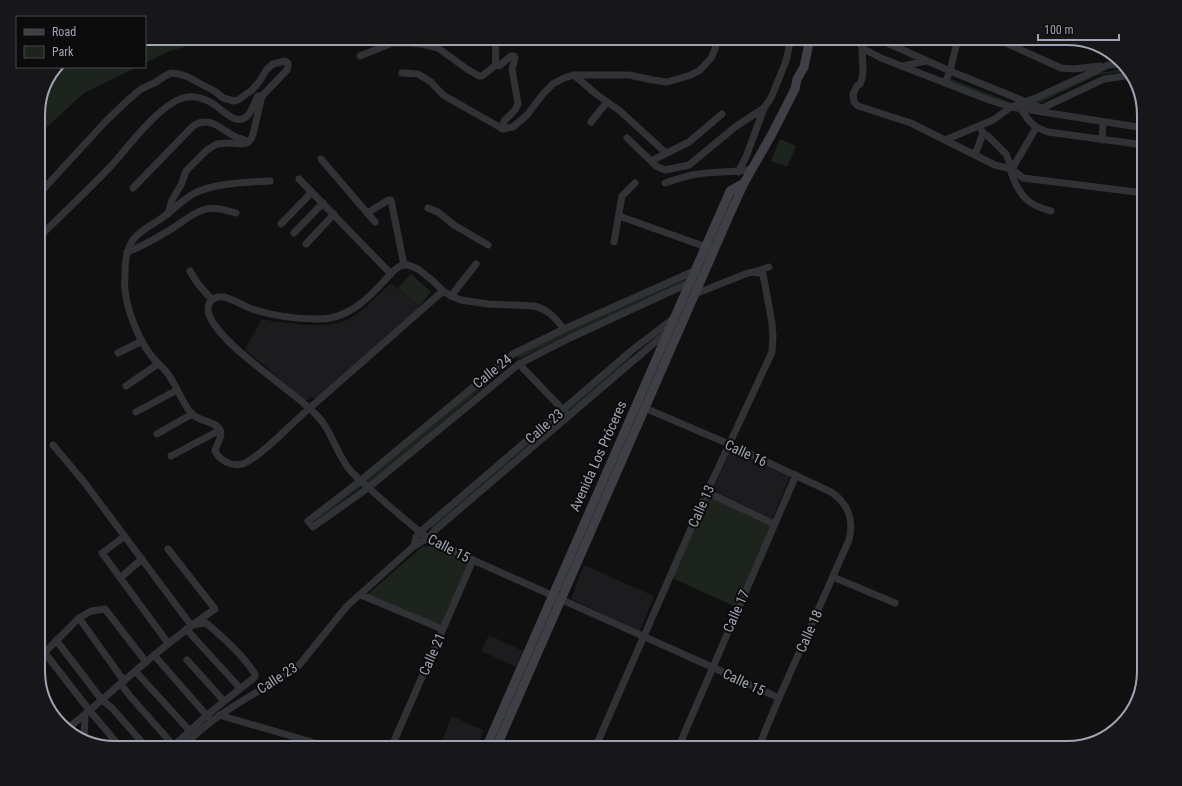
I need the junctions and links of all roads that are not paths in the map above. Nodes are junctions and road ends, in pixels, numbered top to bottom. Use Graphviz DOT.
graph roads {
  1 [pos="387,45"];
  2 [pos="426,45"];
  3 [pos="495,45"];
  4 [pos="717,45"];
  5 [pos="789,45"];
  6 [pos="808,45"];
  7 [pos="861,45"];
  8 [pos="892,45"];
  9 [pos="956,45"];
  10 [pos="1010,45"];
  11 [pos="862,48"];
  12 [pos="360,56"];
  13 [pos="927,61"];
  14 [pos="1115,64"];
  15 [pos="496,65"];
  16 [pos="1108,65"];
  17 [pos="902,66"];
  18 [pos="950,71"];
  19 [pos="402,73"];
  20 [pos="574,75"];
  21 [pos="1125,76"];
  22 [pos="945,83"];
  23 [pos="262,96"];
  24 [pos="607,102"];
  25 [pos="1023,106"];
  26 [pos="1011,107"];
  27 [pos="764,108"];
  28 [pos="1041,108"];
  29 [pos="1034,112"];
  30 [pos="722,114"];
  31 [pos="591,122"];
  32 [pos="1103,122"];
  33 [pos="979,126"];
  34 [pos="1137,127"];
  35 [pos="503,128"];
  36 [pos="1036,128"];
  37 [pos="983,133"];
  38 [pos="627,138"];
  39 [pos="946,140"];
  40 [pos="1102,140"];
  41 [pos="248,142"];
  42 [pos="1137,144"];
  43 [pos="666,154"];
  44 [pos="975,154"];
  45 [pos="322,159"];
  46 [pos="653,163"];
  47 [pos="752,169"];
  48 [pos="1012,169"];
  49 [pos="738,172"];
  50 [pos="299,179"];
  51 [pos="270,181"];
  52 [pos="635,183"];
  53 [pos="665,183"];
  54 [pos="744,183"];
  55 [pos="45,187"];
  56 [pos="133,188"];
  57 [pos="312,192"];
  58 [pos="1137,192"];
  59 [pos="323,203"];
  60 [pos="428,208"];
  61 [pos="1051,211"];
  62 [pos="236,213"];
  63 [pos="367,213"];
  64 [pos="168,214"];
  65 [pos="334,214"];
  66 [pos="619,216"];
  67 [pos="375,222"];
  68 [pos="281,224"];
  69 [pos="45,231"];
  70 [pos="294,233"];
  71 [pos="614,242"];
  72 [pos="306,244"];
  73 [pos="488,246"];
  74 [pos="705,247"];
  75 [pos="714,250"];
  76 [pos="127,252"];
  77 [pos="476,264"];
  78 [pos="404,265"];
  79 [pos="769,267"];
  80 [pos="190,270"];
  81 [pos="694,271"];
  82 [pos="751,272"];
  83 [pos="391,274"];
  84 [pos="704,274"];
  85 [pos="689,283"];
  86 [pos="697,290"];
  87 [pos="443,291"];
  88 [pos="451,296"];
  89 [pos="215,298"];
  90 [pos="674,318"];
  91 [pos="683,321"];
  92 [pos="564,329"];
  93 [pos="668,332"];
  94 [pos="677,336"];
  95 [pos="142,341"];
  96 [pos="118,353"];
  97 [pos="158,364"];
  98 [pos="519,364"];
  99 [pos="126,386"];
  100 [pos="177,390"];
  101 [pos="636,404"];
  102 [pos="645,408"];
  103 [pos="309,409"];
  104 [pos="563,410"];
  105 [pos="136,412"];
  106 [pos="192,414"];
  107 [pos="569,417"];
  108 [pos="220,430"];
  109 [pos="157,434"];
  110 [pos="729,444"];
  111 [pos="53,445"];
  112 [pos="171,456"];
  113 [pos="796,476"];
  114 [pos="360,481"];
  115 [pos="368,488"];
  116 [pos="707,492"];
  117 [pos="848,512"];
  118 [pos="774,524"];
  119 [pos="420,532"];
  120 [pos="125,536"];
  121 [pos="428,538"];
  122 [pos="414,546"];
  123 [pos="168,548"];
  124 [pos="142,559"];
  125 [pos="473,560"];
  126 [pos="832,577"];
  127 [pos="120,578"];
  128 [pos="361,595"];
  129 [pos="552,595"];
  130 [pos="562,599"];
  131 [pos="895,603"];
  132 [pos="79,618"];
  133 [pos="189,627"];
  134 [pos="442,629"];
  135 [pos="644,636"];
  136 [pos="56,640"];
  137 [pos="168,643"];
  138 [pos="45,651"];
  139 [pos="45,653"];
  140 [pos="154,655"];
  141 [pos="187,660"];
  142 [pos="146,662"];
  143 [pos="712,667"];
  144 [pos="135,672"];
  145 [pos="122,683"];
  146 [pos="240,688"];
  147 [pos="779,698"];
  148 [pos="102,700"];
  149 [pos="224,702"];
  150 [pos="87,713"];
  151 [pos="219,715"];
  152 [pos="210,718"];
  153 [pos="72,726"];
  154 [pos="190,731"];
  155 [pos="85,734"];
  156 [pos="114,741"];
  157 [pos="141,741"];
  158 [pos="167,741"];
  159 [pos="179,741"];
  160 [pos="189,741"];
  161 [pos="303,741"];
  162 [pos="394,741"];
  163 [pos="489,741"];
  164 [pos="499,741"];
  165 [pos="598,741"];
  166 [pos="681,741"];
  167 [pos="762,741"];
  1 -- 12 [label="street"];
  2 -- 15 [label="street"];
  3 -- 15 [label="street"];
  4 -- 20 [label="street"];
  5 -- 27 [label="street"];
  6 -- 47 [label="main road, Avenida Los Próceres"];
  7 -- 11 [label="street"];
  8 -- 13 [label="street"];
  9 -- 18 [label="street"];
  10 -- 16 [label="street"];
  11 -- 17 [label="street"];
  11 -- 39 [label="street"];
  13 -- 17 [label="street"];
  13 -- 18 [label="street"];
  14 -- 16 [label="street"];
  15 -- 35 [label="street"];
  16 -- 25 [label="street"];
  17 -- 22 [label="street"];
  18 -- 22 [label="street"];
  18 -- 25 [label="street"];
  19 -- 35 [label="street"];
  20 -- 24 [label="street"];
  20 -- 35 [label="street"];
  21 -- 28 [label="street"];
  22 -- 26 [label="street"];
  23 -- 41 [label="street"];
  23 -- 55 [label="street"];
  23 -- 69 [label="street"];
  24 -- 31 [label="street"];
  24 -- 43 [label="street"];
  25 -- 26 [label="street"];
  25 -- 28 [label="street"];
  25 -- 29 [label="street"];
  25 -- 36 [label="street"];
  26 -- 33 [label="street"];
  27 -- 46 [label="street"];
  27 -- 49 [label="street"];
  28 -- 29 [label="street"];
  29 -- 32 [label="street"];
  30 -- 43 [label="street"];
  32 -- 34 [label="street"];
  32 -- 40 [label="street"];
  33 -- 37 [label="street"];
  33 -- 39 [label="street"];
  36 -- 40 [label="street"];
  36 -- 48 [label="street"];
  37 -- 44 [label="street"];
  37 -- 48 [label="street"];
  38 -- 46 [label="street"];
  39 -- 44 [label="street"];
  40 -- 42 [label="street"];
  41 -- 56 [label="street"];
  41 -- 64 [label="street"];
  43 -- 46 [label="street"];
  44 -- 48 [label="street"];
  45 -- 63 [label="street"];
  47 -- 49 [label="street"];
  47 -- 54 [label="main road, Avenida Los Próceres"];
  48 -- 58 [label="street"];
  48 -- 61 [label="street"];
  49 -- 53 [label="street"];
  50 -- 57 [label="street"];
  51 -- 64 [label="street"];
  52 -- 66 [label="street"];
  54 -- 74 [label="main road, Avenida Los Próceres"];
  54 -- 75 [label="main road, Avenida Los Próceres"];
  57 -- 59 [label="street"];
  57 -- 68 [label="street"];
  59 -- 65 [label="street"];
  59 -- 70 [label="street"];
  60 -- 73 [label="street"];
  62 -- 76 [label="street"];
  63 -- 67 [label="street"];
  63 -- 78 [label="street"];
  64 -- 76 [label="street"];
  65 -- 72 [label="street"];
  65 -- 83 [label="street"];
  66 -- 71 [label="street"];
  66 -- 74 [label="street"];
  74 -- 75 [label="street"];
  74 -- 81 [label="main road, Avenida Los Próceres"];
  75 -- 84 [label="main road, Avenida Los Próceres"];
  76 -- 95 [label="street"];
  77 -- 88 [label="street"];
  78 -- 83 [label="street"];
  78 -- 87 [label="street"];
  79 -- 82 [label="street"];
  80 -- 89 [label="street"];
  81 -- 84 [label="street"];
  81 -- 85 [label="main road, Avenida Los Próceres"];
  81 -- 92 [label="street, Calle 24"];
  82 -- 86 [label="street"];
  82 -- 110 [label="street, Calle 13"];
  83 -- 89 [label="street"];
  84 -- 86 [label="main road, Avenida Los Próceres"];
  85 -- 86 [label="street"];
  85 -- 90 [label="main road, Avenida Los Próceres"];
  85 -- 98 [label="street, Calle 24"];
  86 -- 91 [label="main road, Avenida Los Próceres"];
  87 -- 88 [label="street"];
  87 -- 103 [label="street"];
  88 -- 92 [label="street"];
  89 -- 103 [label="street, Calle 15"];
  90 -- 91 [label="street"];
  90 -- 93 [label="main road, Avenida Los Próceres"];
  90 -- 104 [label="street, Calle 23"];
  91 -- 94 [label="main road, Avenida Los Próceres"];
  92 -- 114 [label="street, Calle 24"];
  93 -- 94 [label="street"];
  93 -- 101 [label="main road, Avenida Los Próceres"];
  93 -- 107 [label="street, Calle 23"];
  94 -- 102 [label="main road, Avenida Los Próceres"];
  95 -- 96 [label="street"];
  95 -- 97 [label="street"];
  97 -- 99 [label="street"];
  97 -- 100 [label="street"];
  98 -- 104 [label="street"];
  98 -- 115 [label="street, Calle 24"];
  100 -- 105 [label="street"];
  100 -- 106 [label="street"];
  101 -- 102 [label="street, Calle 16"];
  101 -- 129 [label="main road, Avenida Los Próceres"];
  102 -- 110 [label="street, Calle 16"];
  102 -- 130 [label="main road, Avenida Los Próceres"];
  103 -- 108 [label="street"];
  103 -- 114 [label="street, Calle 15"];
  104 -- 107 [label="street"];
  104 -- 119 [label="street, Calle 23"];
  106 -- 108 [label="street"];
  106 -- 109 [label="street"];
  107 -- 121 [label="street, Calle 23"];
  108 -- 112 [label="street"];
  110 -- 113 [label="street, Calle 16"];
  110 -- 116 [label="street, Calle 13"];
  111 -- 120 [label="street"];
  113 -- 117 [label="street, Calle 16"];
  113 -- 118 [label="street, Calle 17"];
  114 -- 115 [label="street, Calle 15"];
  114 -- 115 [label="street, Calle 24"];
  115 -- 119 [label="street, Calle 15"];
  116 -- 118 [label="street"];
  116 -- 135 [label="street, Calle 13"];
  117 -- 126 [label="street, Calle 18"];
  118 -- 143 [label="street, Calle 17"];
  119 -- 121 [label="street, Calle 15"];
  119 -- 122 [label="street, Calle 23"];
  120 -- 124 [label="street"];
  120 -- 127 [label="street"];
  121 -- 122 [label="street, Calle 23"];
  121 -- 125 [label="street, Calle 15"];
  122 -- 128 [label="street, Calle 23"];
  123 -- 133 [label="street"];
  124 -- 127 [label="street"];
  124 -- 133 [label="street"];
  125 -- 129 [label="street, Calle 15"];
  125 -- 134 [label="street, Calle 21"];
  126 -- 131 [label="street"];
  126 -- 147 [label="street, Calle 18"];
  127 -- 137 [label="street"];
  128 -- 134 [label="street"];
  128 -- 151 [label="street, Calle 23"];
  129 -- 130 [label="street, Calle 15"];
  129 -- 163 [label="main road, Avenida Los Próceres"];
  130 -- 135 [label="street, Calle 15"];
  130 -- 164 [label="main road, Avenida Los Próceres"];
  132 -- 136 [label="street"];
  132 -- 142 [label="street"];
  132 -- 145 [label="street"];
  133 -- 137 [label="street"];
  133 -- 146 [label="street"];
  133 -- 146 [label="street"];
  134 -- 162 [label="street, Calle 21"];
  135 -- 143 [label="street, Calle 15"];
  135 -- 165 [label="street, Calle 13"];
  136 -- 138 [label="street"];
  136 -- 148 [label="street"];
  137 -- 140 [label="street"];
  139 -- 150 [label="street"];
  140 -- 142 [label="street"];
  140 -- 152 [label="street"];
  141 -- 149 [label="street"];
  142 -- 144 [label="street"];
  143 -- 147 [label="street, Calle 15"];
  143 -- 166 [label="street, Calle 17"];
  144 -- 145 [label="street"];
  144 -- 154 [label="street"];
  145 -- 148 [label="street"];
  145 -- 158 [label="street"];
  146 -- 149 [label="street"];
  147 -- 167 [label="street, Calle 18"];
  148 -- 150 [label="street"];
  148 -- 157 [label="street"];
  149 -- 152 [label="street"];
  150 -- 153 [label="street"];
  150 -- 155 [label="street"];
  150 -- 156 [label="street"];
  151 -- 152 [label="street, Calle 23"];
  151 -- 161 [label="street"];
  152 -- 154 [label="street"];
  152 -- 160 [label="street, Calle 23"];
  154 -- 159 [label="street"];
}
